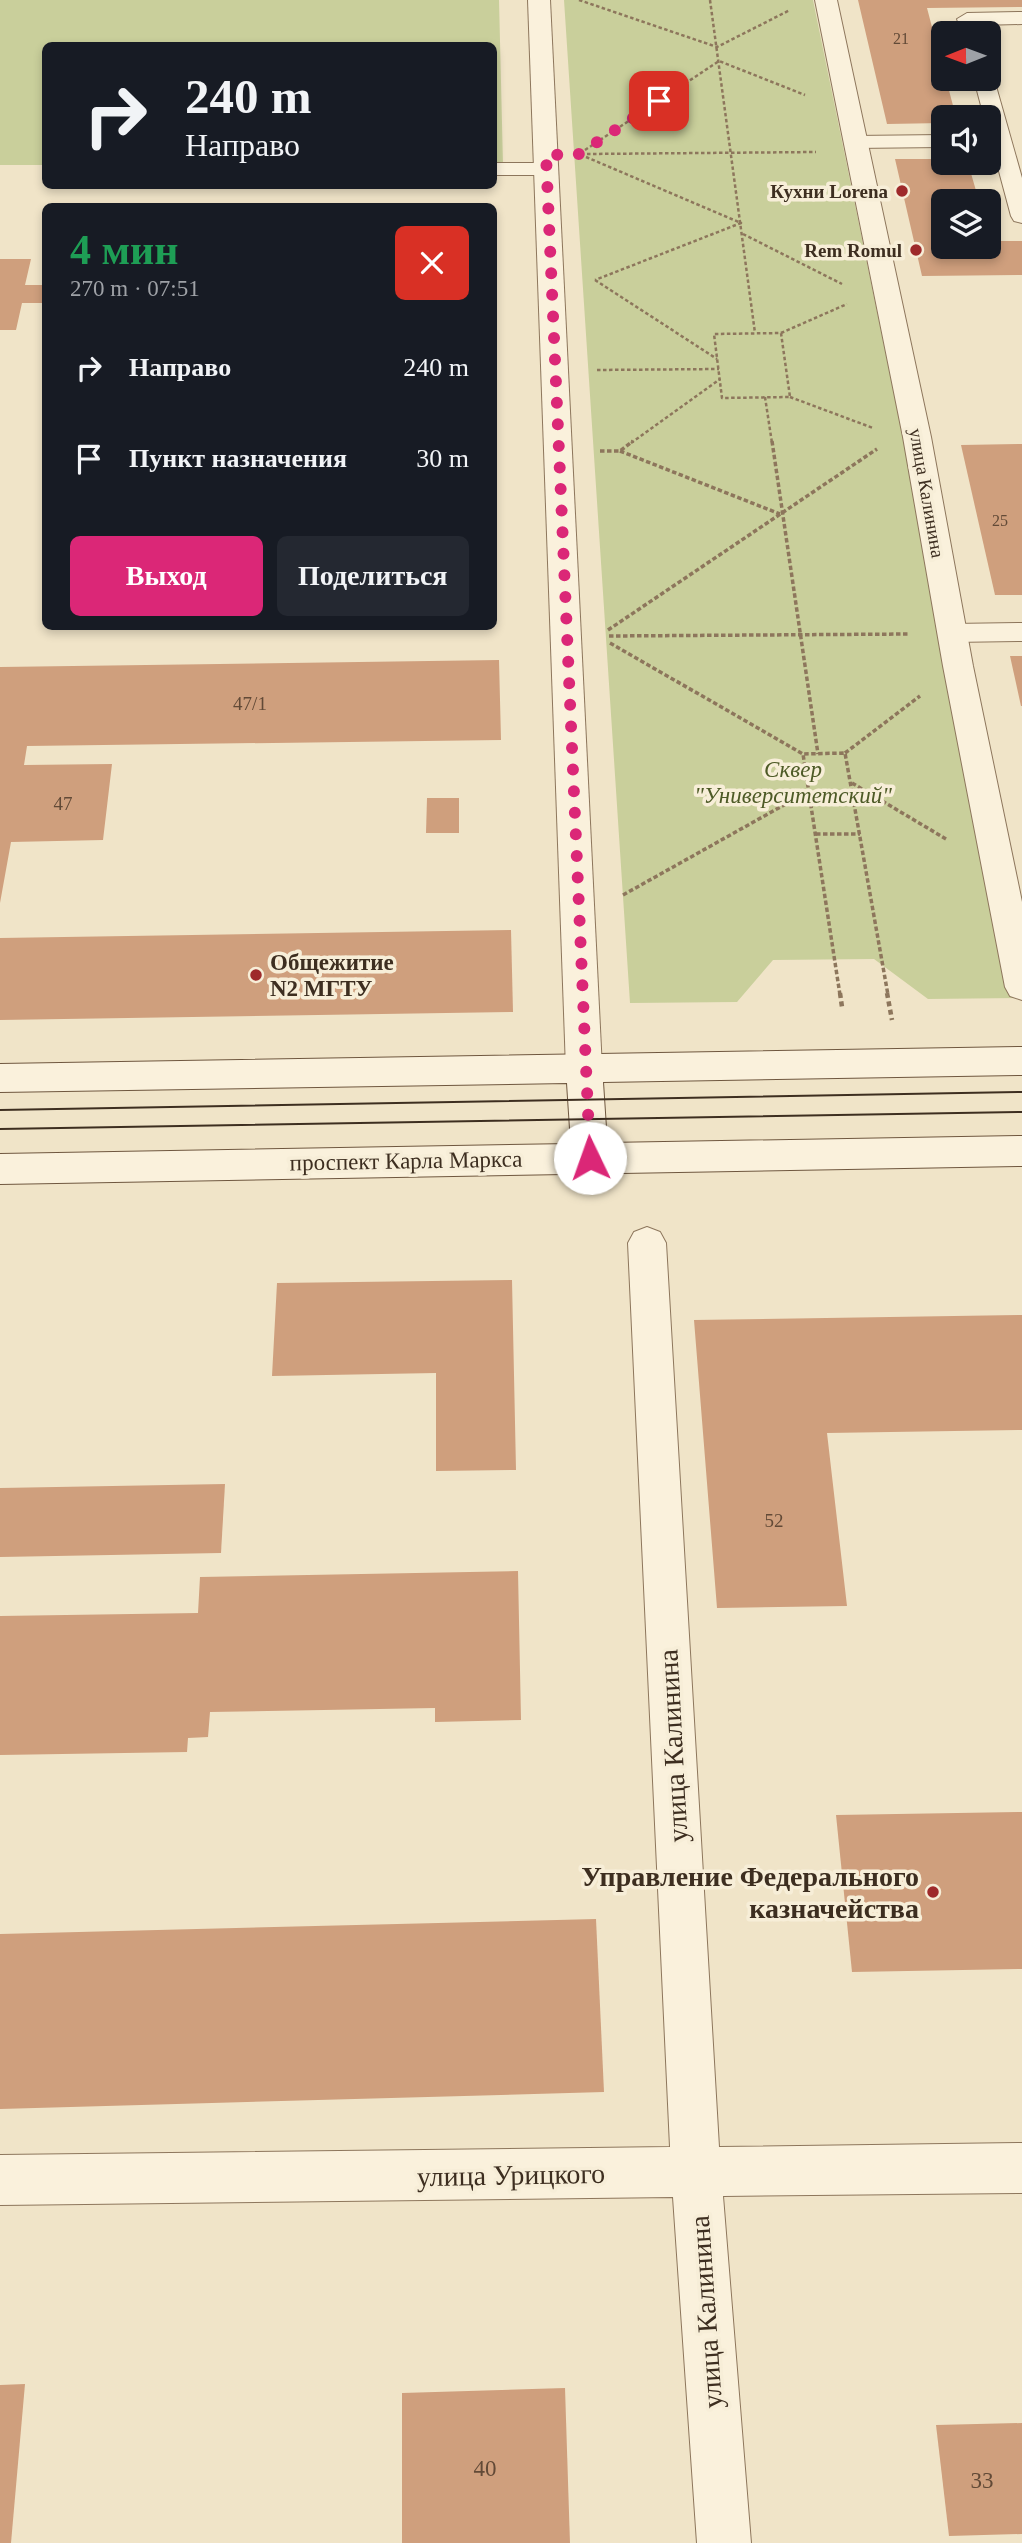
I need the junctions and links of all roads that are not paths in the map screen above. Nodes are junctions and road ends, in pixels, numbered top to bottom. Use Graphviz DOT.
graph roads {
  1 [pos="539,0"];
  2 [pos="826,0"];
  3 [pos="1022,18"];
  4 [pos="968,21"];
  5 [pos="931,142"];
  6 [pos="855,147"];
  7 [pos="1001,158"];
  8 [pos="497,169"];
  9 [pos="546,169"];
  10 [pos="1022,216"];
  11 [pos="1022,632"];
  12 [pos="952,633"];
  13 [pos="1022,987"];
  14 [pos="1022,1061"];
  15 [pos="584,1069"];
  16 [pos="0,1078"];
  17 [pos="1022,1151"];
  18 [pos="590,1158"];
  19 [pos="0,1168"];
  20 [pos="647,1243"];
  21 [pos="1022,2168"];
  22 [pos="696,2173"];
  23 [pos="0,2180"];
  24 [pos="724,2543"];
  1 -- 9 [label="street"];
  2 -- 6 [label="street, улица Калинина"];
  3 -- 4 [label="lane"];
  5 -- 6 [label="lane"];
  6 -- 12 [label="street, улица Калинина"];
  7 -- 10 [label="lane"];
  8 -- 9 [label="lane"];
  9 -- 15 [label="street"];
  11 -- 12 [label="lane"];
  12 -- 13 [label="street, улица Калинина"];
  14 -- 15 [label="street"];
  15 -- 16 [label="street"];
  15 -- 18 [label="street"];
  17 -- 18 [label="street, проспект Карла Маркса"];
  18 -- 19 [label="street, проспект Карла Маркса"];
  20 -- 22 [label="street, улица Калинина"];
  21 -- 22 [label="street, улица Урицкого"];
  22 -- 23 [label="street, улица Урицкого"];
  22 -- 24 [label="street, улица Калинина"];
}
